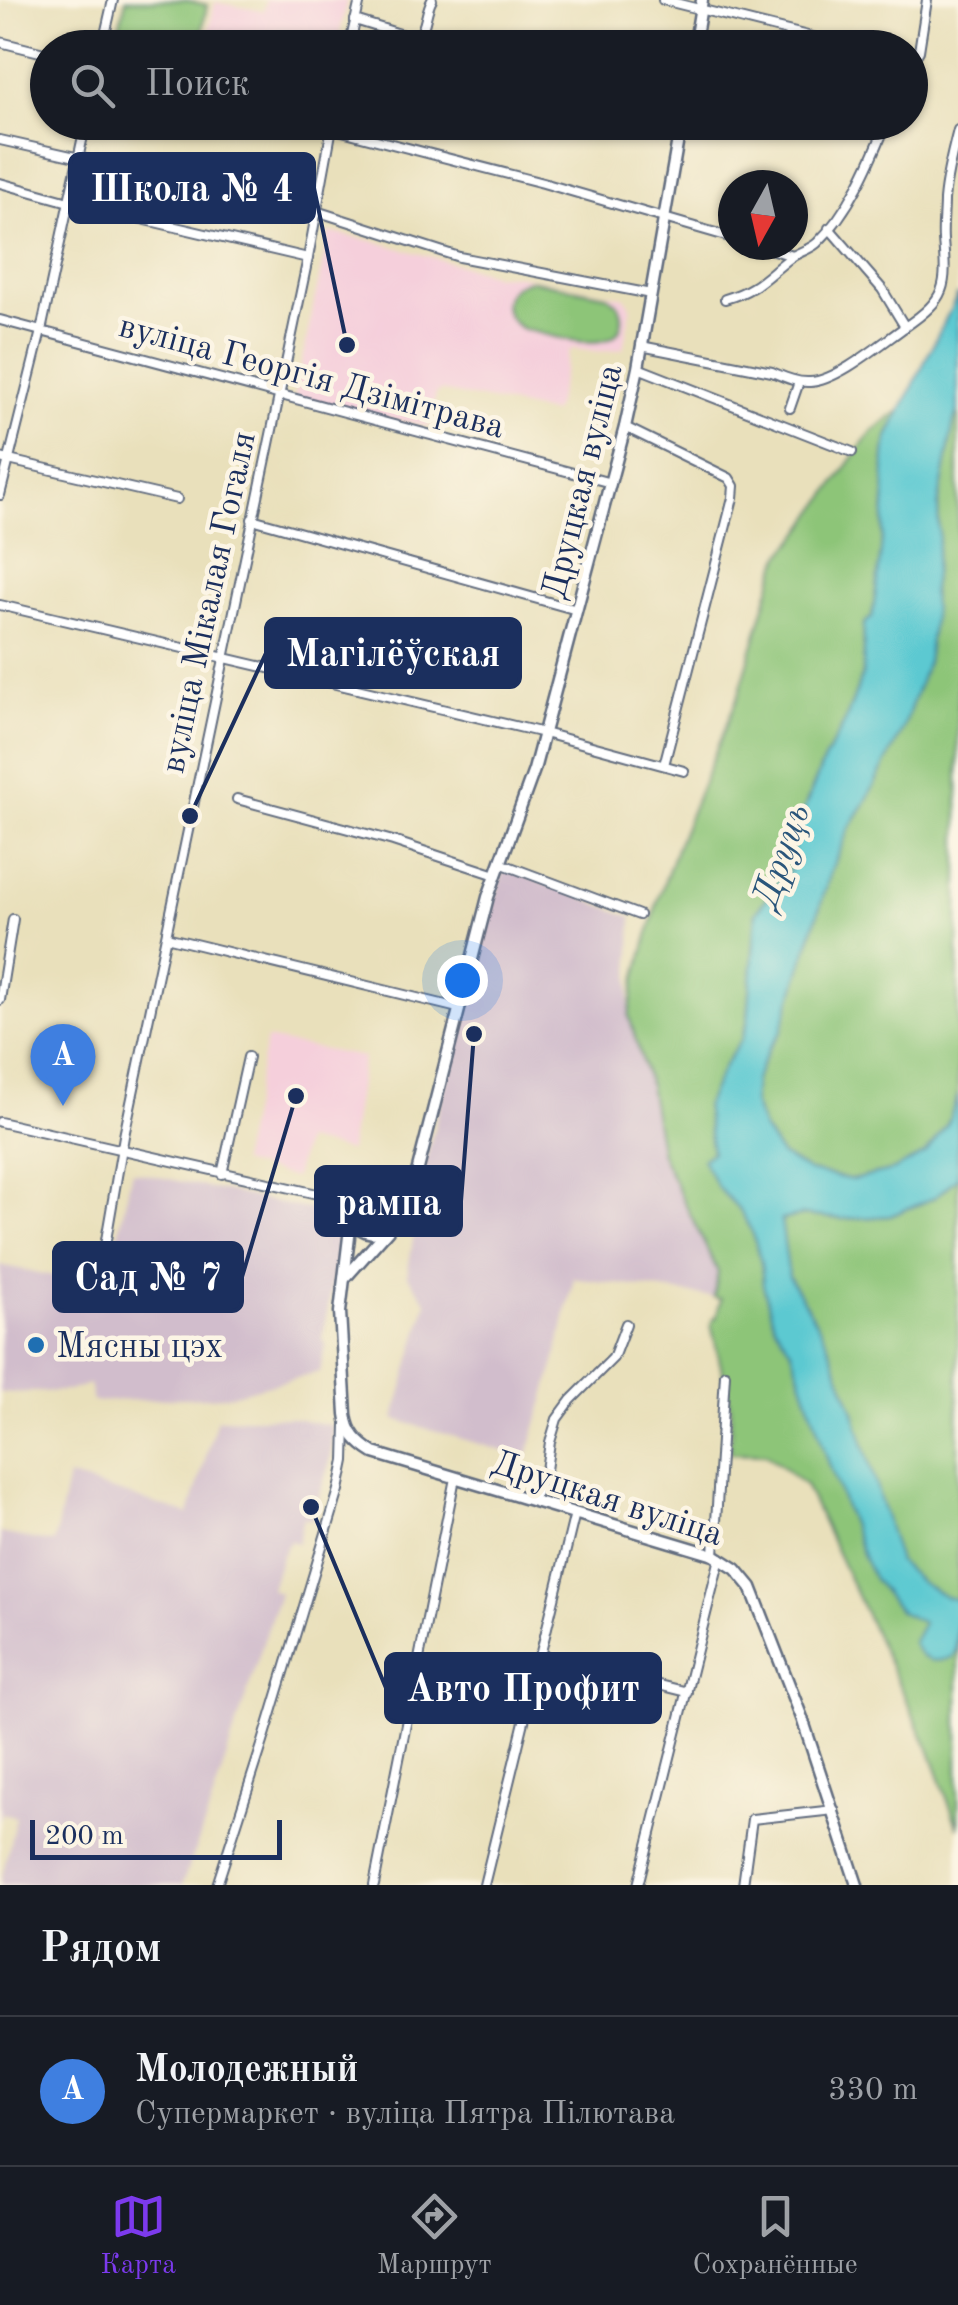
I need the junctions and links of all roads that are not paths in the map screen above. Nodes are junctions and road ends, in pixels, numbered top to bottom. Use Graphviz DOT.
graph roads {
  1 [pos="113,0"];
  2 [pos="360,0"];
  3 [pos="432,0"];
  4 [pos="662,0"];
  5 [pos="927,0"];
  6 [pos="701,5"];
  7 [pos="355,20"];
  8 [pos="106,30"];
  9 [pos="353,30"];
  10 [pos="385,30"];
  11 [pos="423,30"];
  12 [pos="697,30"];
  13 [pos="789,30"];
  14 [pos="922,30"];
  15 [pos="0,42"];
  16 [pos="30,50"];
  17 [pos="958,130"];
  18 [pos="0,140"];
  19 [pos="82,140"];
  20 [pos="329,140"];
  21 [pos="383,140"];
  22 [pos="679,140"];
  23 [pos="879,140"];
  24 [pos="78,158"];
  25 [pos="0,183"];
  26 [pos="70,202"];
  27 [pos="316,210"];
  28 [pos="665,218"];
  29 [pos="829,228"];
  30 [pos="718,234"];
  31 [pos="808,250"];
  32 [pos="308,258"];
  33 [pos="788,260"];
  34 [pos="651,294"];
  35 [pos="725,299"];
  36 [pos="0,320"];
  37 [pos="905,327"];
  38 [pos="41,331"];
  39 [pos="641,346"];
  40 [pos="638,368"];
  41 [pos="799,382"];
  42 [pos="279,395"];
  43 [pos="790,408"];
  44 [pos="625,427"];
  45 [pos="852,452"];
  46 [pos="4,459"];
  47 [pos="611,482"];
  48 [pos="0,495"];
  49 [pos="177,499"];
  50 [pos="252,519"];
  51 [pos="0,605"];
  52 [pos="578,610"];
  53 [pos="224,658"];
  54 [pos="544,734"];
  55 [pos="664,765"];
  56 [pos="684,770"];
  57 [pos="237,798"];
  58 [pos="500,863"];
  59 [pos="496,875"];
  60 [pos="639,915"];
  61 [pos="14,919"];
  62 [pos="166,938"];
  63 [pos="0,1000"];
  64 [pos="458,1008"];
  65 [pos="248,1058"];
  66 [pos="0,1122"];
  67 [pos="122,1150"];
  68 [pos="222,1174"];
  69 [pos="411,1192"];
  70 [pos="381,1194"];
  71 [pos="364,1195"];
  72 [pos="326,1196"];
  73 [pos="351,1220"];
  74 [pos="392,1224"];
  75 [pos="102,1270"];
  76 [pos="345,1278"];
  77 [pos="626,1324"];
  78 [pos="725,1374"];
  79 [pos="346,1414"];
  80 [pos="454,1478"];
  81 [pos="533,1500"];
  82 [pos="574,1513"];
  83 [pos="717,1556"];
  84 [pos="539,1655"];
  85 [pos="687,1692"];
  86 [pos="834,1810"];
  87 [pos="217,1885"];
  88 [pos="374,1885"];
  89 [pos="484,1885"];
  90 [pos="638,1885"];
  91 [pos="742,1885"];
  92 [pos="858,1885"];
  1 -- 8 [label="street"];
  2 -- 7 [label="street"];
  3 -- 11 [label="street"];
  4 -- 6 [label="street"];
  5 -- 14 [label="street"];
  6 -- 12 [label="main road"];
  6 -- 13 [label="street"];
  7 -- 9 [label="street"];
  7 -- 10 [label="street"];
  15 -- 16 [label="street"];
  17 -- 37 [label="street"];
  18 -- 24 [label="street"];
  19 -- 24 [label="street"];
  20 -- 27 [label="street, вуліца Мікалая Гогаля"];
  21 -- 28 [label="street"];
  22 -- 28 [label="main road, Друцкая вуліца"];
  23 -- 29 [label="street"];
  24 -- 26 [label="street"];
  24 -- 27 [label="street"];
  25 -- 26 [label="street"];
  26 -- 32 [label="street"];
  26 -- 38 [label="street"];
  27 -- 32 [label="street, вуліца Мікалая Гогаля"];
  27 -- 34 [label="street"];
  28 -- 30 [label="street"];
  28 -- 34 [label="main road, Друцкая вуліца"];
  29 -- 31 [label="street"];
  29 -- 37 [label="street"];
  32 -- 42 [label="street, вуліца Мікалая Гогаля"];
  33 -- 35 [label="street"];
  34 -- 39 [label="main road, Друцкая вуліца"];
  36 -- 38 [label="street, вуліца Георгія Дзімітрава"];
  37 -- 41 [label="street"];
  38 -- 42 [label="street, вуліца Георгія Дзімітрава"];
  38 -- 46 [label="street"];
  39 -- 40 [label="main road, Друцкая вуліца"];
  39 -- 41 [label="street"];
  40 -- 44 [label="main road, Друцкая вуліца"];
  40 -- 45 [label="street"];
  41 -- 43 [label="street"];
  42 -- 47 [label="street, вуліца Георгія Дзімітрава"];
  42 -- 50 [label="street, вуліца Мікалая Гогаля"];
  44 -- 47 [label="main road, Друцкая вуліца"];
  44 -- 55 [label="street"];
  46 -- 48 [label="street"];
  46 -- 49 [label="street"];
  47 -- 52 [label="main road, Друцкая вуліца"];
  50 -- 52 [label="street"];
  50 -- 53 [label="street, вуліца Мікалая Гогаля"];
  51 -- 53 [label="street"];
  52 -- 54 [label="main road, Друцкая вуліца"];
  53 -- 54 [label="street"];
  53 -- 62 [label="street, вуліца Мікалая Гогаля"];
  54 -- 55 [label="street"];
  54 -- 58 [label="main road, Друцкая вуліца"];
  55 -- 56 [label="street"];
  57 -- 59 [label="street"];
  58 -- 59 [label="main road, Друцкая вуліца"];
  58 -- 60 [label="street"];
  59 -- 64 [label="main road, Друцкая вуліца"];
  61 -- 63 [label="street"];
  62 -- 64 [label="street"];
  62 -- 67 [label="street, вуліца Мікалая Гогаля"];
  64 -- 69 [label="main road, Друцкая вуліца"];
  65 -- 68 [label="street"];
  66 -- 67 [label="street"];
  67 -- 68 [label="street"];
  67 -- 75 [label="street, вуліца Мікалая Гогаля"];
  68 -- 72 [label="street"];
  69 -- 70 [label="main road"];
  69 -- 74 [label="main road, Друцкая вуліца"];
  70 -- 71 [label="main road"];
  70 -- 74 [label="main road"];
  71 -- 72 [label="street"];
  71 -- 73 [label="main road"];
  72 -- 73 [label="street"];
  73 -- 74 [label="main road"];
  73 -- 76 [label="main road"];
  74 -- 76 [label="main road, Друцкая вуліца"];
  76 -- 79 [label="main road"];
  77 -- 81 [label="street"];
  78 -- 83 [label="street"];
  79 -- 80 [label="main road, Друцкая вуліца"];
  79 -- 87 [label="street"];
  80 -- 81 [label="main road, Друцкая вуліца"];
  80 -- 88 [label="street"];
  81 -- 82 [label="main road, Друцкая вуліца"];
  82 -- 83 [label="main road, Друцкая вуліца"];
  82 -- 84 [label="street"];
  83 -- 85 [label="street"];
  83 -- 86 [label="main road, Друцкая вуліца"];
  84 -- 85 [label="street"];
  84 -- 89 [label="street"];
  85 -- 90 [label="street"];
  86 -- 91 [label="street"];
  86 -- 92 [label="main road, Друцкая вуліца"];
}
